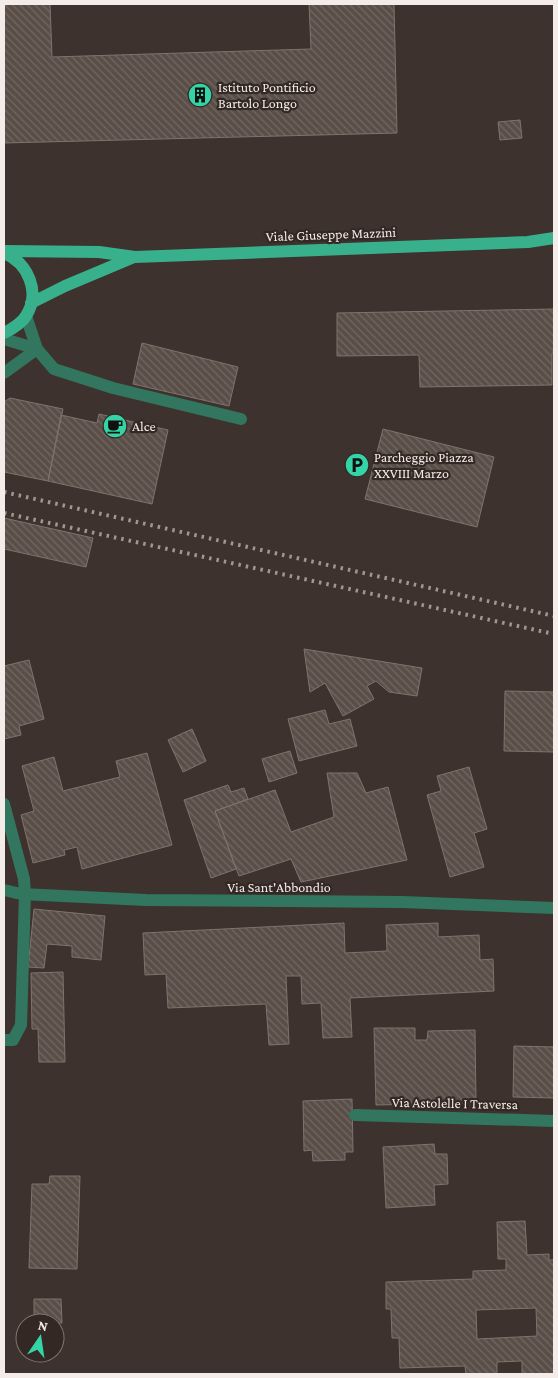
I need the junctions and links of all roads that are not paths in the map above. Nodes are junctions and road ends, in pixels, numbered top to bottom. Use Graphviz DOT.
graph roads {
  1 [pos="554,238"];
  2 [pos="528,242"];
  3 [pos="554,245"];
  4 [pos="4,252"];
  5 [pos="135,257"];
  6 [pos="31,303"];
  7 [pos="26,316"];
  8 [pos="4,333"];
  9 [pos="4,339"];
  10 [pos="37,349"];
  11 [pos="4,373"];
  12 [pos="241,419"];
  13 [pos="4,804"];
  14 [pos="4,890"];
  15 [pos="25,894"];
  16 [pos="554,908"];
  17 [pos="4,1040"];
  18 [pos="354,1116"];
  19 [pos="554,1121"];
  1 -- 2 [label="main road, Viale Giuseppe Mazzini"];
  2 -- 3 [label="main road, Viale Giuseppe Mazzini"];
  2 -- 5 [label="main road, Viale Giuseppe Mazzini"];
  4 -- 5 [label="main road, Viale Giuseppe Mazzini"];
  4 -- 6 [label="main road, Viale Giuseppe Mazzini"];
  5 -- 6 [label="main road, Viale Giuseppe Mazzini"];
  6 -- 7 [label="main road, Viale Giuseppe Mazzini"];
  7 -- 8 [label="main road"];
  7 -- 10 [label="street"];
  9 -- 10 [label="street"];
  10 -- 11 [label="street"];
  10 -- 12 [label="street"];
  13 -- 15 [label="street"];
  14 -- 15 [label="street, Via Sant'Abbondio"];
  15 -- 16 [label="street, Via Sant'Abbondio"];
  15 -- 17 [label="street"];
  18 -- 19 [label="street, Via Astolelle I Traversa"];
}
